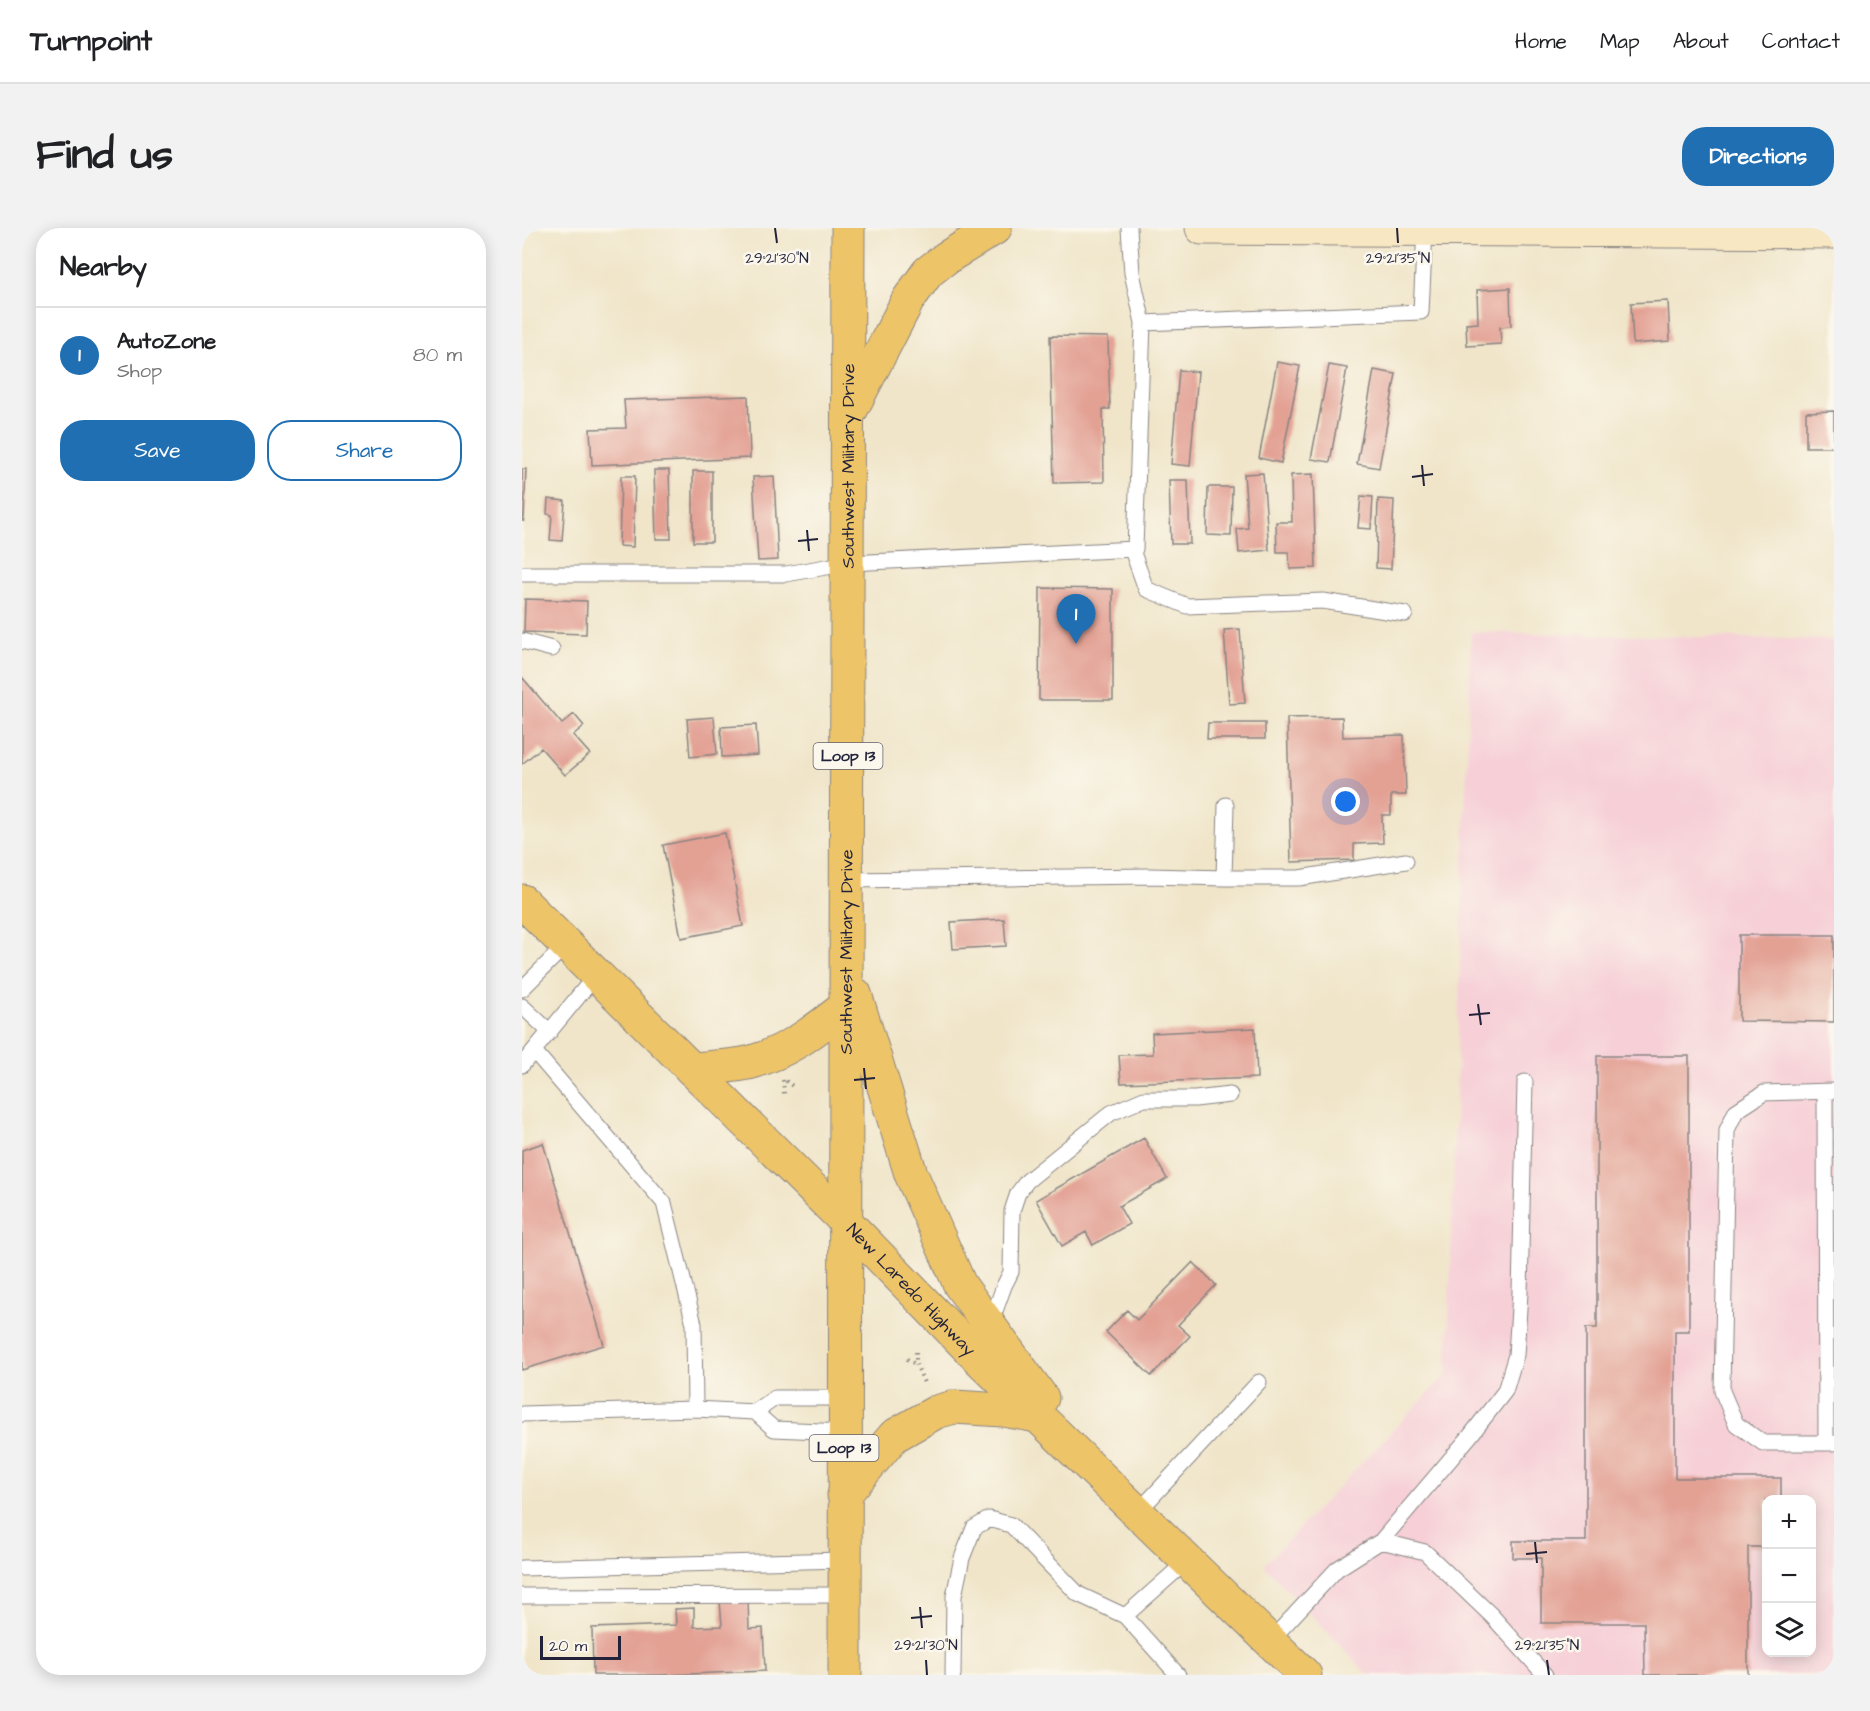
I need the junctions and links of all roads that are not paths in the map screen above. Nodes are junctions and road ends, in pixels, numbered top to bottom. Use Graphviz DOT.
graph roads {
  1 [pos="848,228"];
  2 [pos="995,228"];
  3 [pos="1129,228"];
  4 [pos="1202,228"];
  5 [pos="1425,229"];
  6 [pos="1481,229"];
  7 [pos="1572,229"];
  8 [pos="1834,231"];
  9 [pos="1143,323"];
  10 [pos="848,416"];
  11 [pos="1132,550"];
  12 [pos="849,563"];
  13 [pos="522,574"];
  14 [pos="1405,614"];
  15 [pos="522,641"];
  16 [pos="552,649"];
  17 [pos="1227,805"];
  18 [pos="1406,861"];
  19 [pos="1224,878"];
  20 [pos="847,880"];
  21 [pos="522,901"];
  22 [pos="566,945"];
  23 [pos="845,966"];
  24 [pos="596,975"];
  25 [pos="522,989"];
  26 [pos="522,1006"];
  27 [pos="845,1007"];
  28 [pos="550,1032"];
  29 [pos="534,1051"];
  30 [pos="522,1065"];
  31 [pos="691,1069"];
  32 [pos="1525,1082"];
  33 [pos="1830,1092"];
  34 [pos="1230,1095"];
  35 [pos="845,1221"];
  36 [pos="990,1327"];
  37 [pos="978,1359"];
  38 [pos="1259,1382"];
  39 [pos="844,1398"];
  40 [pos="695,1409"];
  41 [pos="755,1412"];
  42 [pos="522,1414"];
  43 [pos="1038,1416"];
  44 [pos="844,1432"];
  45 [pos="1830,1442"];
  46 [pos="1099,1474"];
  47 [pos="844,1496"];
  48 [pos="1138,1512"];
  49 [pos="1381,1541"];
  50 [pos="844,1560"];
  51 [pos="1188,1560"];
  52 [pos="522,1568"];
  53 [pos="844,1595"];
  54 [pos="522,1596"];
  55 [pos="1125,1616"];
  56 [pos="1270,1641"];
  57 [pos="845,1675"];
  58 [pos="952,1675"];
  59 [pos="1178,1675"];
  60 [pos="1305,1675"];
  61 [pos="1545,1675"];
  1 -- 10 [label="main road, Southwest Military Drive / Loop 13"];
  2 -- 10 [label="main road"];
  3 -- 9 [label="lane"];
  4 -- 5 [label="main road"];
  5 -- 6 [label="main road"];
  5 -- 9 [label="lane"];
  6 -- 7 [label="main road"];
  7 -- 8 [label="main road"];
  9 -- 11 [label="lane"];
  10 -- 12 [label="main road, Southwest Military Drive / Loop 13"];
  11 -- 12 [label="lane"];
  11 -- 14 [label="lane"];
  12 -- 13 [label="lane"];
  12 -- 20 [label="main road, Southwest Military Drive / Loop 13"];
  15 -- 16 [label="lane"];
  17 -- 19 [label="lane"];
  18 -- 19 [label="lane"];
  19 -- 20 [label="lane"];
  20 -- 23 [label="main road, Southwest Military Drive / Loop 13"];
  21 -- 22 [label="main road, New Laredo Highway"];
  22 -- 24 [label="main road, New Laredo Highway"];
  22 -- 25 [label="lane"];
  23 -- 27 [label="main road, Southwest Military Drive / Loop 13"];
  23 -- 36 [label="main road"];
  24 -- 28 [label="lane"];
  24 -- 31 [label="main road, New Laredo Highway"];
  26 -- 28 [label="lane"];
  27 -- 31 [label="main road"];
  27 -- 35 [label="main road, Southwest Military Drive / Loop 13"];
  28 -- 29 [label="lane"];
  29 -- 30 [label="lane"];
  29 -- 40 [label="lane"];
  31 -- 35 [label="main road, New Laredo Highway"];
  32 -- 49 [label="lane"];
  33 -- 45 [label="lane"];
  33 -- 45 [label="lane"];
  34 -- 36 [label="lane"];
  35 -- 37 [label="main road, New Laredo Highway"];
  35 -- 39 [label="main road, Southwest Military Drive / Loop 13"];
  36 -- 37 [label="lane"];
  36 -- 46 [label="main road"];
  37 -- 43 [label="main road, New Laredo Highway"];
  38 -- 48 [label="lane"];
  39 -- 41 [label="lane"];
  39 -- 44 [label="main road, Southwest Military Drive / Loop 13"];
  40 -- 41 [label="lane"];
  40 -- 42 [label="lane"];
  41 -- 44 [label="lane"];
  43 -- 46 [label="main road, New Laredo Highway"];
  43 -- 47 [label="main road"];
  44 -- 47 [label="main road, Southwest Military Drive / Loop 13"];
  46 -- 48 [label="main road, New Laredo Highway"];
  47 -- 50 [label="main road, Southwest Military Drive / Loop 13"];
  48 -- 51 [label="main road, New Laredo Highway"];
  49 -- 56 [label="lane"];
  49 -- 61 [label="lane"];
  50 -- 52 [label="lane"];
  50 -- 53 [label="main road, Southwest Military Drive / Loop 13"];
  51 -- 55 [label="lane"];
  51 -- 56 [label="main road, New Laredo Highway"];
  53 -- 54 [label="lane"];
  53 -- 57 [label="main road, Southwest Military Drive / Loop 13"];
  55 -- 58 [label="lane"];
  55 -- 59 [label="lane"];
  56 -- 60 [label="main road, New Laredo Highway"];
}
